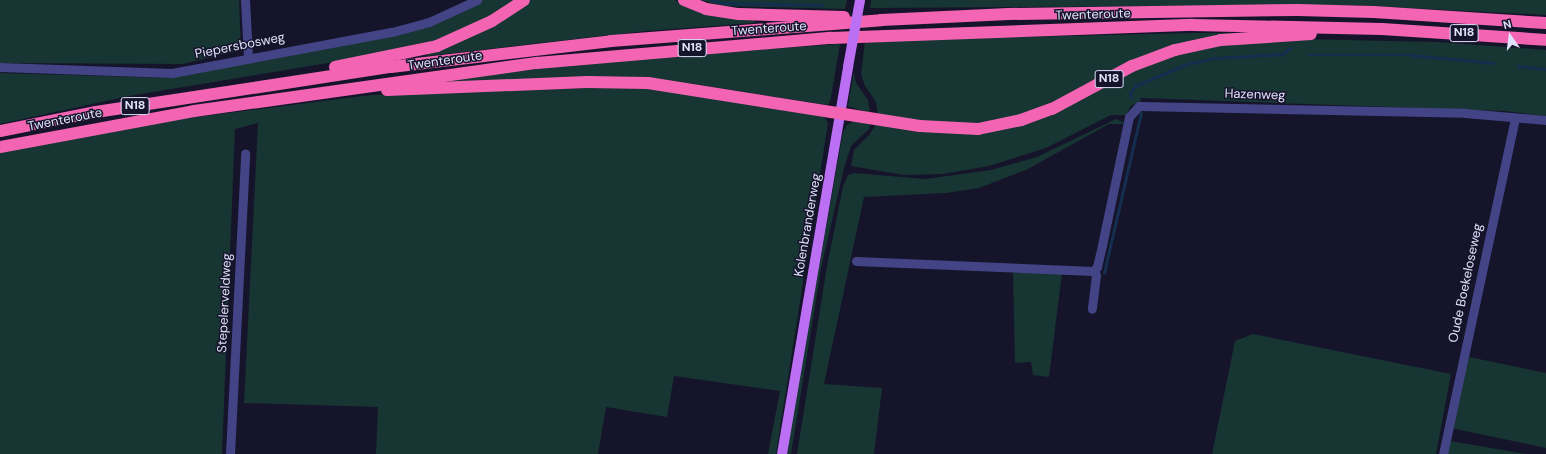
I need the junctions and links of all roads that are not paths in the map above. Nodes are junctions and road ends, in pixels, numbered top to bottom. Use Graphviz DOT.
graph roads {
  1 [pos="245,0"];
  2 [pos="477,0"];
  3 [pos="524,0"];
  4 [pos="684,0"];
  5 [pos="860,0"];
  6 [pos="881,20"];
  7 [pos="1546,23"];
  8 [pos="1382,29"];
  9 [pos="1546,40"];
  10 [pos="248,57"];
  11 [pos="0,67"];
  12 [pos="247,88"];
  13 [pos="318,92"];
  14 [pos="840,113"];
  15 [pos="1515,118"];
  16 [pos="1546,120"];
  17 [pos="0,131"];
  18 [pos="0,147"];
  19 [pos="245,153"];
  20 [pos="856,261"];
  21 [pos="1092,271"];
  22 [pos="1092,308"];
  23 [pos="230,454"];
  24 [pos="782,454"];
  25 [pos="1443,454"];
  1 -- 10 [label="street"];
  2 -- 10 [label="street, Piepersbosweg"];
  3 -- 12 [label="highway, N18"];
  4 -- 6 [label="highway, N18"];
  5 -- 14 [label="main road, Kolenbranderweg, bridge"];
  6 -- 7 [label="highway, Twenteroute / N18"];
  6 -- 12 [label="highway, Twenteroute / N18"];
  8 -- 9 [label="highway, Twenteroute / N18"];
  8 -- 13 [label="highway, Twenteroute / N18"];
  8 -- 14 [label="highway, N18"];
  10 -- 11 [label="street, Piepersbosweg"];
  12 -- 17 [label="highway, Twenteroute / N18"];
  13 -- 14 [label="highway, N18"];
  13 -- 18 [label="highway, Twenteroute / N18"];
  14 -- 24 [label="main road, Kolenbranderweg"];
  15 -- 16 [label="street, Hazenweg"];
  15 -- 21 [label="street, Hazenweg"];
  15 -- 25 [label="street, Oude Boekeloseweg"];
  19 -- 23 [label="street, Stepelerveldweg"];
  20 -- 21 [label="street"];
  21 -- 22 [label="street"];
}
